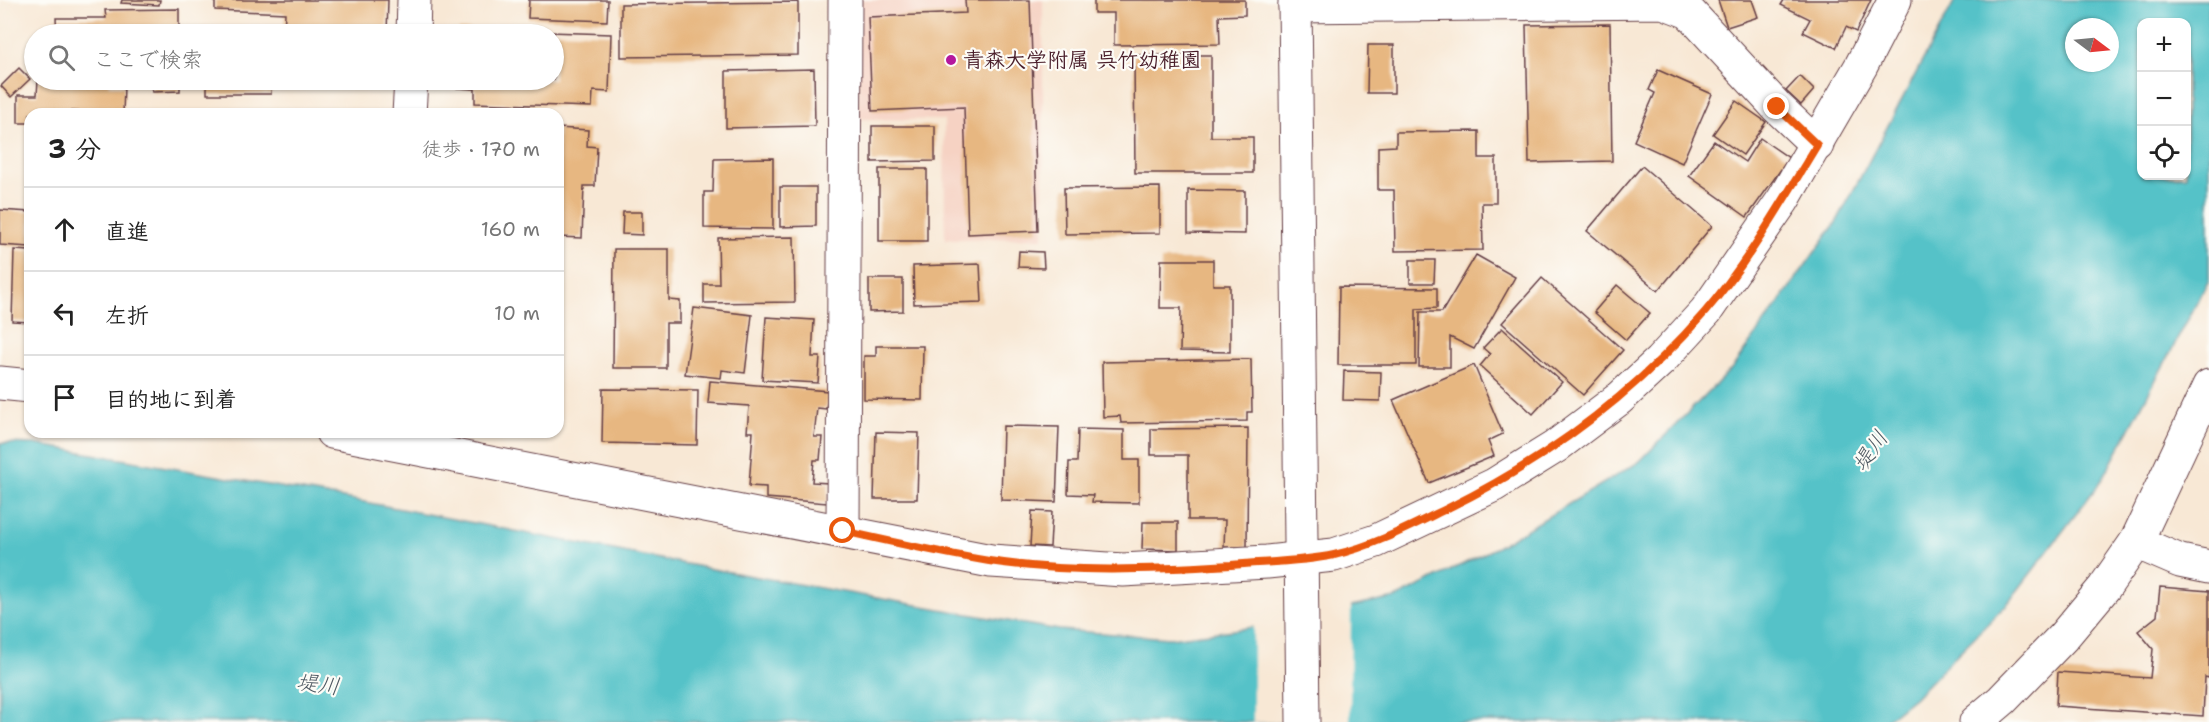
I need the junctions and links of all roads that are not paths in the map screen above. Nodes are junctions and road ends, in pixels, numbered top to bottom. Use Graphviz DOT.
graph roads {
  1 [pos="414,0"];
  2 [pos="845,0"];
  3 [pos="1895,0"];
  4 [pos="1295,3"];
  5 [pos="413,24"];
  6 [pos="410,90"];
  7 [pos="409,108"];
  8 [pos="1817,145"];
  9 [pos="0,383"];
  10 [pos="24,385"];
  11 [pos="2209,386"];
  12 [pos="401,438"];
  13 [pos="843,531"];
  14 [pos="2136,542"];
  15 [pos="2209,567"];
  16 [pos="1301,569"];
  17 [pos="1303,722"];
  18 [pos="1976,722"];
  1 -- 5 [label="street"];
  2 -- 13 [label="street"];
  3 -- 8 [label="street"];
  4 -- 8 [label="street"];
  4 -- 16 [label="street"];
  6 -- 7 [label="street"];
  8 -- 16 [label="street"];
  9 -- 10 [label="street"];
  11 -- 14 [label="street"];
  12 -- 13 [label="street"];
  13 -- 16 [label="street"];
  14 -- 15 [label="street"];
  14 -- 18 [label="street"];
  16 -- 17 [label="street"];
}
